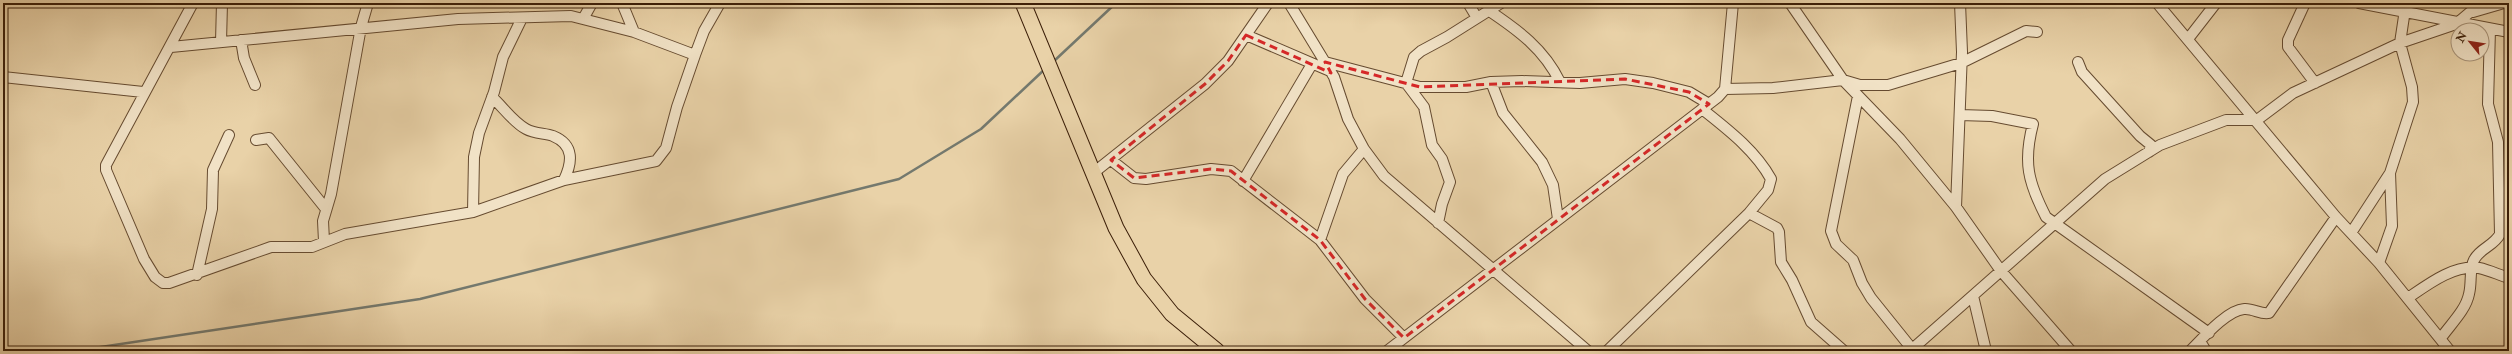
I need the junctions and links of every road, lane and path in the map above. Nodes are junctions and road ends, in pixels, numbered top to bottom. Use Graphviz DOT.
graph roads {
  1 [pos="193,3"];
  2 [pos="222,3"];
  3 [pos="368,3"];
  4 [pos="622,3"];
  5 [pos="720,3"];
  6 [pos="1023,3"];
  7 [pos="1268,3"];
  8 [pos="1289,3"];
  9 [pos="1468,3"];
  10 [pos="1501,3"];
  11 [pos="1732,3"];
  12 [pos="1790,3"];
  13 [pos="1960,3"];
  14 [pos="2157,3"];
  15 [pos="2216,3"];
  16 [pos="2305,3"];
  17 [pos="2359,3"];
  18 [pos="2481,3"];
  19 [pos="2504,3"];
  20 [pos="591,4"];
  21 [pos="2406,8"];
  22 [pos="1488,10"];
  23 [pos="2471,13"];
  24 [pos="522,18"];
  25 [pos="1477,18"];
  26 [pos="583,19"];
  27 [pos="2450,22"];
  28 [pos="2459,22"];
  29 [pos="2450,26"];
  30 [pos="361,27"];
  31 [pos="2490,29"];
  32 [pos="634,32"];
  33 [pos="2037,32"];
  34 [pos="2509,32"];
  35 [pos="1246,35"];
  36 [pos="2188,39"];
  37 [pos="240,40"];
  38 [pos="220,42"];
  39 [pos="2400,43"];
  40 [pos="171,47"];
  41 [pos="695,55"];
  42 [pos="2078,62"];
  43 [pos="2489,62"];
  44 [pos="1961,63"];
  45 [pos="1312,64"];
  46 [pos="1328,67"];
  47 [pos="3,77"];
  48 [pos="1843,80"];
  49 [pos="1491,82"];
  50 [pos="1560,82"];
  51 [pos="1406,83"];
  52 [pos="2315,83"];
  53 [pos="254,85"];
  54 [pos="1725,89"];
  55 [pos="143,92"];
  56 [pos="1858,96"];
  57 [pos="492,97"];
  58 [pos="1706,106"];
  59 [pos="1960,115"];
  60 [pos="2257,120"];
  61 [pos="229,135"];
  62 [pos="256,140"];
  63 [pos="1364,149"];
  64 [pos="2149,152"];
  65 [pos="1111,160"];
  66 [pos="2390,172"];
  67 [pos="1092,174"];
  68 [pos="564,180"];
  69 [pos="1243,181"];
  70 [pos="1956,207"];
  71 [pos="326,209"];
  72 [pos="473,212"];
  73 [pos="1749,213"];
  74 [pos="2336,217"];
  75 [pos="1558,219"];
  76 [pos="1438,223"];
  77 [pos="2055,224"];
  78 [pos="2351,233"];
  79 [pos="1320,240"];
  80 [pos="324,241"];
  81 [pos="2379,263"];
  82 [pos="2471,269"];
  83 [pos="1491,270"];
  84 [pos="2001,271"];
  85 [pos="197,275"];
  86 [pos="2509,278"];
  87 [pos="1973,296"];
  88 [pos="2408,298"];
  89 [pos="2209,333"];
  90 [pos="1404,338"];
  91 [pos="2441,338"];
  92 [pos="2200,341"];
  93 [pos="1911,350"];
  94 [pos="2448,350"];
  95 [pos="1217,351"];
  96 [pos="1387,351"];
  97 [pos="1588,351"];
  98 [pos="1607,351"];
  99 [pos="1844,351"];
  100 [pos="1986,351"];
  101 [pos="2071,351"];
  102 [pos="2190,351"];
  103 [pos="2206,351"];
  1 -- 40 [label="street"];
  2 -- 38 [label="street"];
  3 -- 30 [label="street"];
  4 -- 32 [label="street"];
  5 -- 41 [label="street"];
  6 -- 67 [label="main road"];
  7 -- 35 [label="street"];
  8 -- 46 [label="street"];
  9 -- 25 [label="street"];
  10 -- 22 [label="street"];
  11 -- 54 [label="street"];
  12 -- 48 [label="street"];
  13 -- 44 [label="street"];
  14 -- 36 [label="street"];
  15 -- 36 [label="street"];
  16 -- 52 [label="street"];
  17 -- 21 [label="street"];
  18 -- 23 [label="street"];
  19 -- 23 [label="street"];
  20 -- 26 [label="street"];
  21 -- 27 [label="street"];
  21 -- 39 [label="street"];
  22 -- 25 [label="street"];
  22 -- 50 [label="street"];
  23 -- 28 [label="street"];
  24 -- 26 [label="street"];
  24 -- 30 [label="street"];
  24 -- 57 [label="street"];
  25 -- 51 [label="street"];
  26 -- 32 [label="street"];
  29 -- 39 [label="street"];
  30 -- 37 [label="street"];
  30 -- 71 [label="street"];
  31 -- 34 [label="street"];
  32 -- 41 [label="street"];
  33 -- 44 [label="street"];
  35 -- 45 [label="street"];
  35 -- 65 [label="street"];
  36 -- 60 [label="street"];
  37 -- 38 [label="street"];
  37 -- 53 [label="street"];
  38 -- 40 [label="street"];
  39 -- 52 [label="street"];
  39 -- 66 [label="street"];
  40 -- 55 [label="street"];
  41 -- 68 [label="street"];
  42 -- 64 [label="street"];
  43 -- 82 [label="street"];
  44 -- 48 [label="street"];
  44 -- 59 [label="street"];
  45 -- 46 [label="street"];
  45 -- 69 [label="street"];
  46 -- 51 [label="street"];
  46 -- 63 [label="street"];
  47 -- 55 [label="street"];
  48 -- 54 [label="street"];
  48 -- 56 [label="street"];
  49 -- 50 [label="street"];
  49 -- 51 [label="street"];
  49 -- 75 [label="street"];
  50 -- 58 [label="street"];
  51 -- 76 [label="street"];
  52 -- 60 [label="street"];
  54 -- 58 [label="street"];
  55 -- 85 [label="street"];
  56 -- 70 [label="street"];
  56 -- 93 [label="street"];
  57 -- 68 [label="street"];
  57 -- 72 [label="street"];
  58 -- 73 [label="street"];
  58 -- 75 [label="street"];
  59 -- 70 [label="street"];
  59 -- 77 [label="street"];
  60 -- 64 [label="street"];
  60 -- 74 [label="street"];
  61 -- 85 [label="street"];
  62 -- 71 [label="street"];
  63 -- 76 [label="street"];
  63 -- 79 [label="street"];
  64 -- 77 [label="street"];
  65 -- 67 [label="street"];
  65 -- 69 [label="street"];
  66 -- 78 [label="street"];
  66 -- 81 [label="street"];
  67 -- 95 [label="main road"];
  68 -- 72 [label="street"];
  69 -- 79 [label="street"];
  70 -- 84 [label="street"];
  71 -- 80 [label="street"];
  72 -- 80 [label="street"];
  73 -- 98 [label="street"];
  73 -- 99 [label="street"];
  74 -- 78 [label="street"];
  74 -- 89 [label="street"];
  75 -- 83 [label="street"];
  76 -- 83 [label="street"];
  77 -- 84 [label="street"];
  77 -- 89 [label="street"];
  78 -- 81 [label="street"];
  79 -- 90 [label="street"];
  80 -- 85 [label="street"];
  81 -- 88 [label="street"];
  82 -- 86 [label="street"];
  82 -- 88 [label="street"];
  82 -- 91 [label="street"];
  83 -- 90 [label="street"];
  83 -- 97 [label="street"];
  84 -- 87 [label="street"];
  84 -- 101 [label="street"];
  87 -- 93 [label="street"];
  87 -- 100 [label="street"];
  88 -- 91 [label="street"];
  89 -- 92 [label="street"];
  90 -- 96 [label="street"];
  91 -- 94 [label="street"];
  92 -- 102 [label="street"];
  92 -- 103 [label="street"];
}
